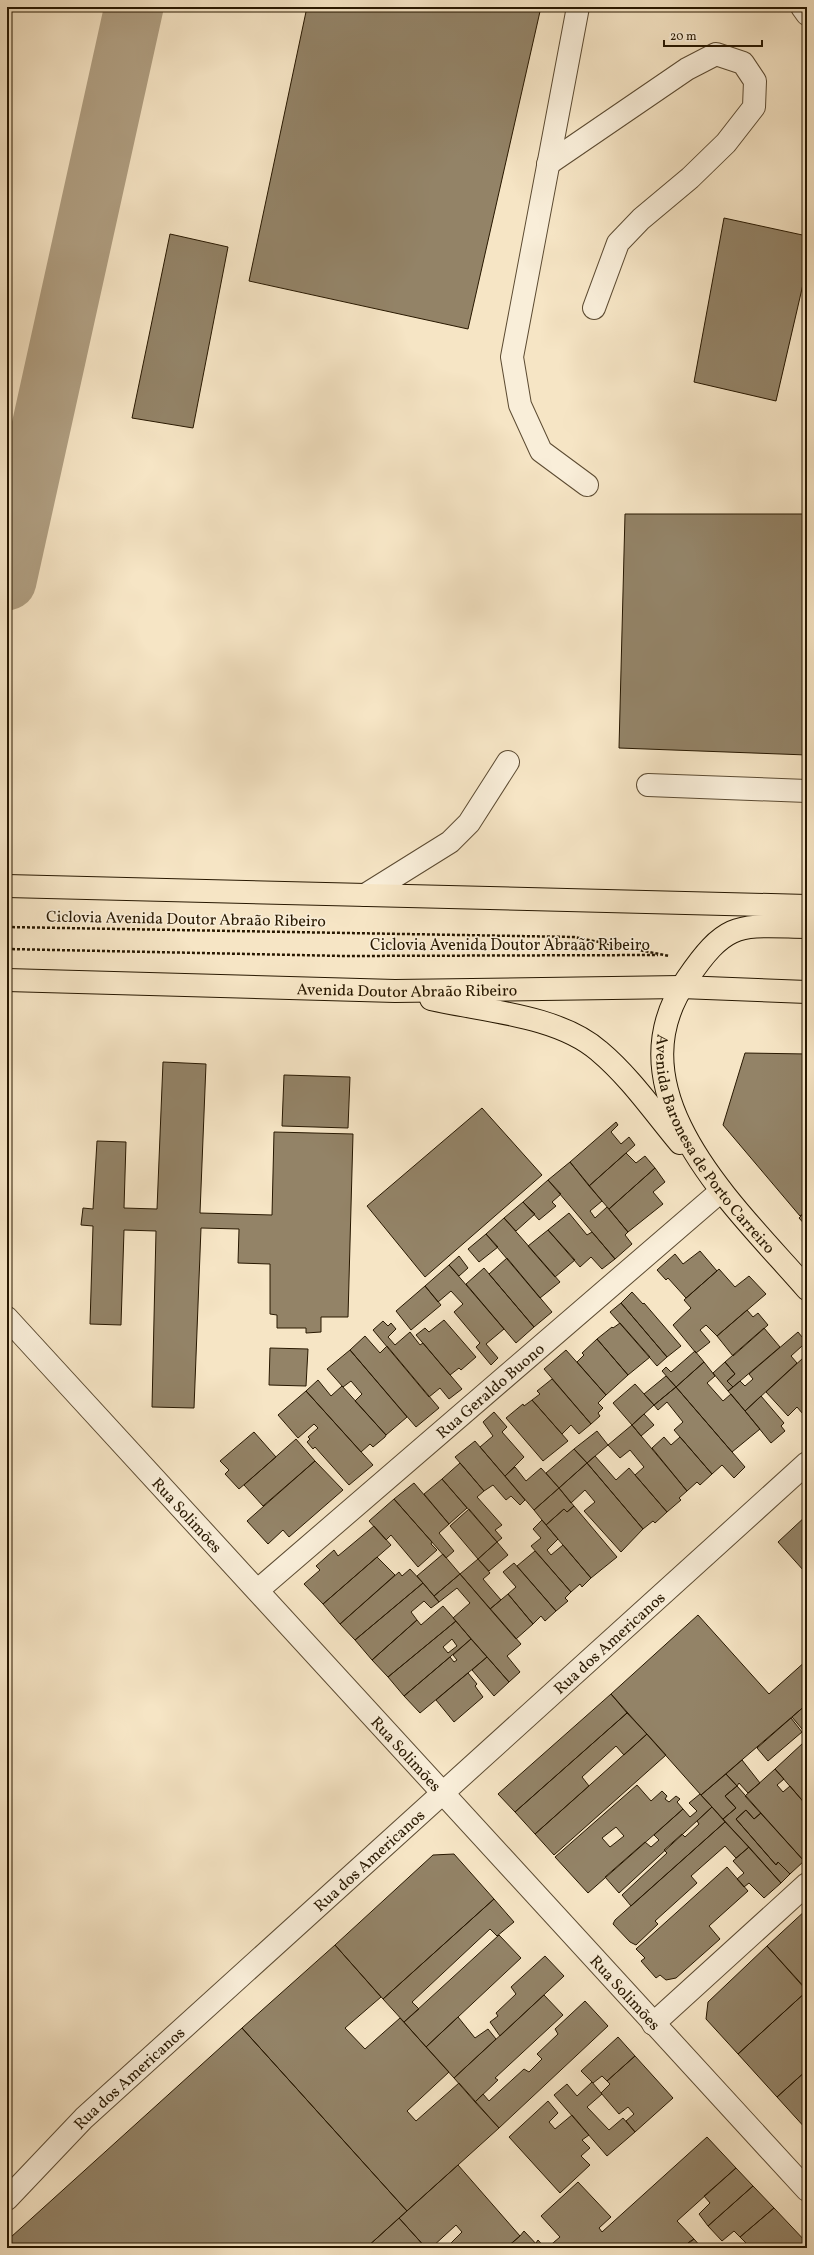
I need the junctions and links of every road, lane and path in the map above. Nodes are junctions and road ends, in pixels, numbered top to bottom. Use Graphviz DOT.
graph roads {
  1 [pos="578,7"];
  2 [pos="802,7"];
  3 [pos="807,14"];
  4 [pos="548,164"];
  5 [pos="594,308"];
  6 [pos="587,485"];
  7 [pos="508,762"];
  8 [pos="648,784"];
  9 [pos="807,791"];
  10 [pos="7,886"];
  11 [pos="365,895"];
  12 [pos="807,906"];
  13 [pos="7,927"];
  14 [pos="807,927"];
  15 [pos="7,949"];
  16 [pos="7,980"];
  17 [pos="681,987"];
  18 [pos="395,991"];
  19 [pos="807,992"];
  20 [pos="703,1169"];
  21 [pos="721,1191"];
  22 [pos="807,1289"];
  23 [pos="7,1318"];
  24 [pos="807,1463"];
  25 [pos="258,1590"];
  26 [pos="445,1793"];
  27 [pos="807,1884"];
  28 [pos="653,2024"];
  29 [pos="807,2190"];
  30 [pos="7,2199"];
  1 -- 4 [label="street"];
  2 -- 3 [label="street"];
  4 -- 5 [label="street"];
  4 -- 6 [label="street"];
  7 -- 11 [label="street"];
  8 -- 9 [label="street"];
  10 -- 11 [label="main road"];
  11 -- 12 [label="main road"];
  13 -- 15 [label="path, Ciclovia Avenida Doutor Abraão Ribeiro"];
  14 -- 17 [label="main road, Avenida Baronesa de Porto Carreiro"];
  16 -- 18 [label="main road, Avenida Doutor Abraão Ribeiro"];
  17 -- 18 [label="main road, Avenida Doutor Abraão Ribeiro"];
  17 -- 19 [label="main road, Avenida Doutor Abraão Ribeiro"];
  17 -- 20 [label="main road, Avenida Baronesa de Porto Carreiro"];
  18 -- 20 [label="main road"];
  20 -- 21 [label="main road, Avenida Baronesa de Porto Carreiro"];
  21 -- 22 [label="main road, Avenida Baronesa de Porto Carreiro"];
  21 -- 25 [label="street, Rua Geraldo Buono"];
  23 -- 25 [label="street, Rua Solimões"];
  24 -- 26 [label="street, Rua dos Americanos"];
  25 -- 26 [label="street, Rua Solimões"];
  26 -- 28 [label="street, Rua Solimões"];
  26 -- 30 [label="street, Rua dos Americanos"];
  27 -- 28 [label="street"];
  28 -- 29 [label="street, Rua Solimões"];
}
